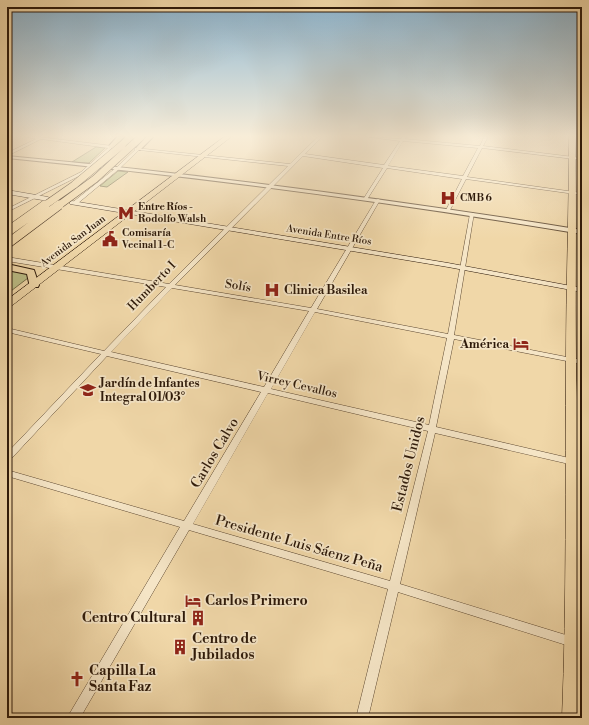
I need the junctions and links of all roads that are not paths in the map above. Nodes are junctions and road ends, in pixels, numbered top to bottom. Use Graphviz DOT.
graph roads {
  1 [pos="85,171"];
  2 [pos="92,171"];
  3 [pos="104,171"];
  4 [pos="114,171"];
  5 [pos="143,171"];
  6 [pos="185,171"];
  7 [pos="285,171"];
  8 [pos="383,171"];
  9 [pos="421,171"];
  10 [pos="468,171"];
  11 [pos="572,171"];
  12 [pos="179,175"];
  13 [pos="465,177"];
  14 [pos="271,185"];
  15 [pos="7,192"];
  16 [pos="573,192"];
  17 [pos="582,194"];
  18 [pos="36,196"];
  19 [pos="366,198"];
  20 [pos="48,199"];
  21 [pos="378,200"];
  22 [pos="74,203"];
  23 [pos="448,210"];
  24 [pos="7,211"];
  25 [pos="130,212"];
  26 [pos="472,214"];
  27 [pos="226,229"];
  28 [pos="7,232"];
  29 [pos="578,232"];
  30 [pos="7,244"];
  31 [pos="350,249"];
  32 [pos="7,259"];
  33 [pos="7,267"];
  34 [pos="56,268"];
  35 [pos="464,268"];
  36 [pos="34,285"];
  37 [pos="169,286"];
  38 [pos="576,289"];
  39 [pos="7,305"];
  40 [pos="314,310"];
  41 [pos="7,330"];
  42 [pos="451,336"];
  43 [pos="104,352"];
  44 [pos="576,361"];
  45 [pos="266,390"];
  46 [pos="432,429"];
  47 [pos="7,458"];
  48 [pos="577,463"];
  49 [pos="7,472"];
  50 [pos="186,526"];
  51 [pos="393,586"];
  52 [pos="578,644"];
  53 [pos="73,718"];
  54 [pos="362,718"];
  55 [pos="572,718"];
  1 -- 18 [label="street"];
  2 -- 28 [label="highway, bridge"];
  3 -- 30 [label="highway, bridge"];
  4 -- 22 [label="street"];
  5 -- 12 [label="street"];
  6 -- 12 [label="main road, Avenida San Juan"];
  7 -- 14 [label="street, Humberto I"];
  8 -- 19 [label="street"];
  9 -- 13 [label="street"];
  10 -- 13 [label="street"];
  11 -- 16 [label="main road"];
  12 -- 14 [label="street"];
  12 -- 25 [label="main road, Avenida San Juan"];
  13 -- 16 [label="street"];
  13 -- 23 [label="street"];
  14 -- 19 [label="street"];
  14 -- 27 [label="street, Humberto I"];
  15 -- 18 [label="main road"];
  16 -- 17 [label="street"];
  16 -- 29 [label="main road"];
  18 -- 20 [label="main road"];
  18 -- 24 [label="street"];
  19 -- 21 [label="street"];
  21 -- 23 [label="street"];
  21 -- 31 [label="street, Carlos Calvo"];
  22 -- 25 [label="main road, Avenida Entre Ríos"];
  23 -- 26 [label="street"];
  25 -- 27 [label="main road, Avenida Entre Ríos"];
  25 -- 34 [label="main road, Avenida San Juan"];
  26 -- 29 [label="street"];
  26 -- 35 [label="street, Estados Unidos"];
  27 -- 31 [label="main road, Avenida Entre Ríos"];
  27 -- 37 [label="street, Humberto I"];
  29 -- 38 [label="main road"];
  31 -- 35 [label="main road, Avenida Entre Ríos"];
  31 -- 40 [label="street, Carlos Calvo"];
  32 -- 34 [label="street, Solís"];
  33 -- 36 [label="highway"];
  34 -- 36 [label="main road, Avenida San Juan"];
  34 -- 37 [label="street, Solís"];
  35 -- 38 [label="main road, Avenida Entre Ríos"];
  35 -- 42 [label="street, Estados Unidos"];
  36 -- 39 [label="main road, Avenida San Juan"];
  37 -- 40 [label="street, Solís"];
  37 -- 43 [label="street, Humberto I"];
  38 -- 44 [label="main road"];
  40 -- 42 [label="street, Solís"];
  40 -- 45 [label="street, Carlos Calvo"];
  41 -- 43 [label="street, Virrey Cevallos"];
  42 -- 44 [label="street, Solís"];
  42 -- 46 [label="street, Estados Unidos"];
  43 -- 45 [label="street, Virrey Cevallos"];
  43 -- 47 [label="street, Humberto I"];
  44 -- 48 [label="main road"];
  45 -- 46 [label="street, Virrey Cevallos"];
  45 -- 50 [label="street, Carlos Calvo"];
  46 -- 48 [label="street, Virrey Cevallos"];
  46 -- 51 [label="street, Estados Unidos"];
  48 -- 52 [label="main road"];
  49 -- 50 [label="street, Presidente Luis Sáenz Peña"];
  50 -- 51 [label="street, Presidente Luis Sáenz Peña"];
  50 -- 53 [label="street, Carlos Calvo"];
  51 -- 52 [label="street, Presidente Luis Sáenz Peña"];
  51 -- 54 [label="street, Estados Unidos"];
  52 -- 55 [label="main road"];
}
